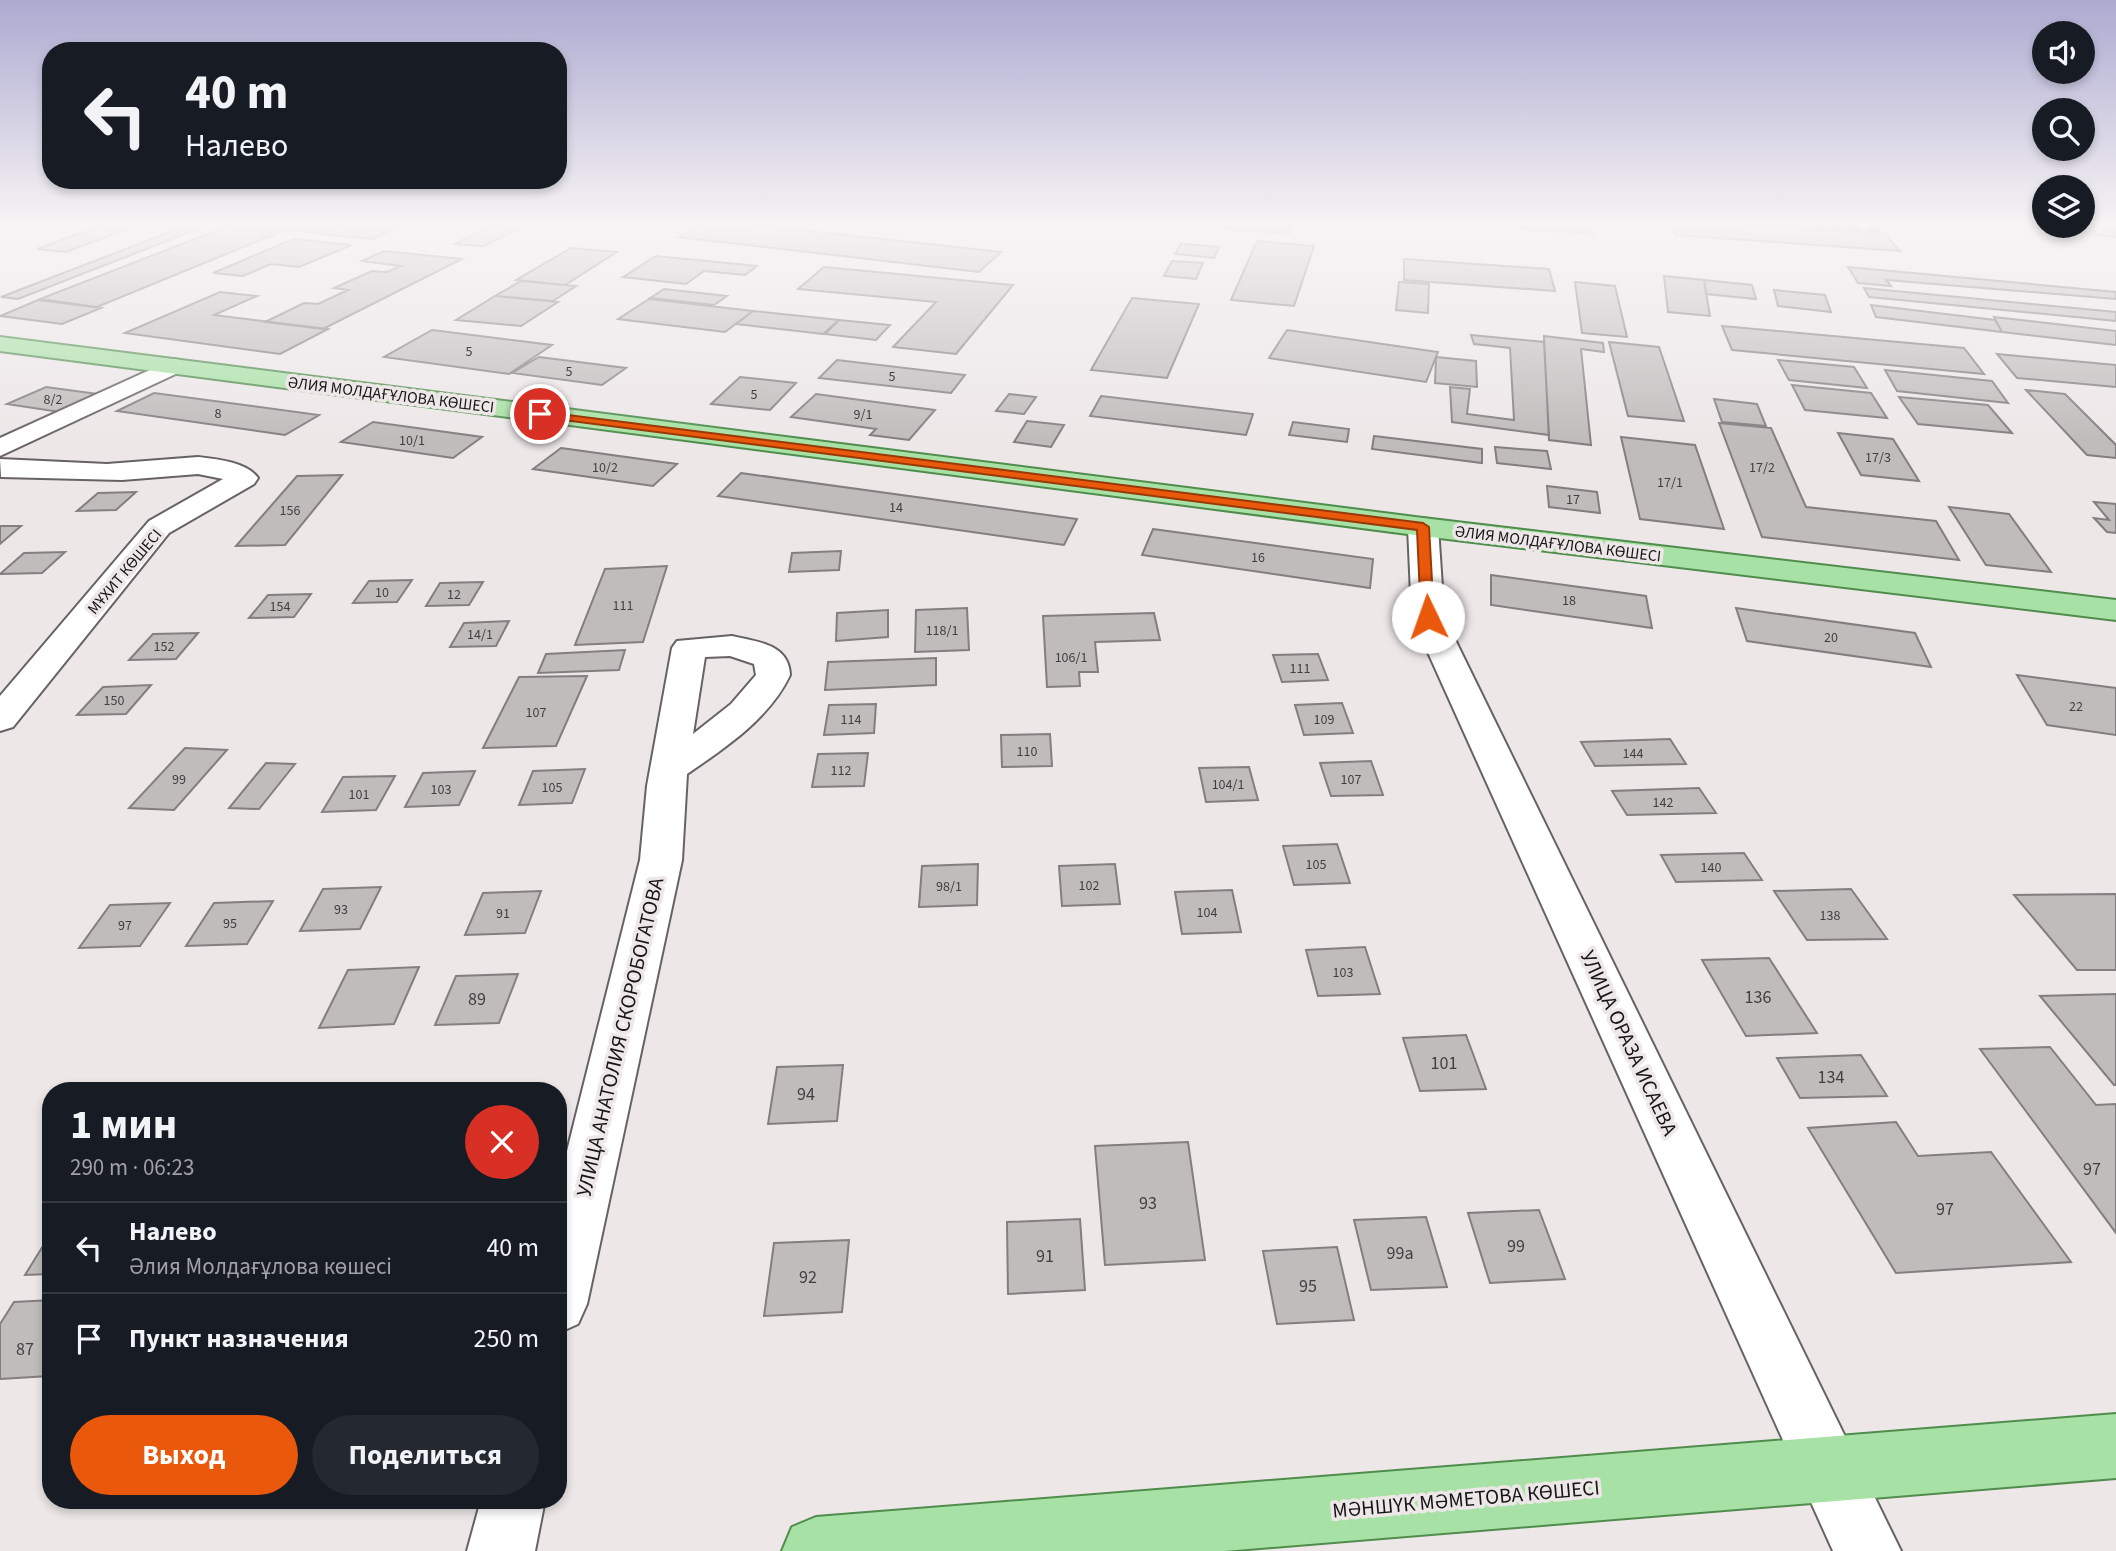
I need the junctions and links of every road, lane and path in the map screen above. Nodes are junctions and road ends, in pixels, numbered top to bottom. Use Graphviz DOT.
graph roads {
  1 [pos="0,344"];
  2 [pos="174,366"];
  3 [pos="0,448"];
  4 [pos="0,467"];
  5 [pos="1423,527"];
  6 [pos="2116,610"];
  7 [pos="0,719"];
  8 [pos="670,768"];
  9 [pos="567,1265"];
  10 [pos="2116,1447"];
  11 [pos="1831,1470"];
  12 [pos="511,1509"];
  13 [pos="501,1551"];
  14 [pos="817,1551"];
  15 [pos="1867,1551"];
  1 -- 2 [label="main road, ӘЛИЯ МОЛДАҒҰЛОВА КӨШЕСІ"];
  2 -- 3 [label="street"];
  2 -- 5 [label="main road, ӘЛИЯ МОЛДАҒҰЛОВА КӨШЕСІ"];
  4 -- 7 [label="street, МҰХИТ КӨШЕСІ"];
  5 -- 6 [label="main road, ӘЛИЯ МОЛДАҒҰЛОВА КӨШЕСІ"];
  5 -- 11 [label="street, УЛИЦА ОРАЗА ИСАЕВА"];
  8 -- 9 [label="street, УЛИЦА АНАТОЛИЯ СКОРОБОГАТОВА"];
  10 -- 11 [label="main road, МӘНШҮК МӘМЕТОВА КӨШЕСІ"];
  11 -- 14 [label="main road, МӘНШҮК МӘМЕТОВА КӨШЕСІ"];
  11 -- 15 [label="street, УЛИЦА ОРАЗА ИСАЕВА"];
  12 -- 13 [label="street"];
}
